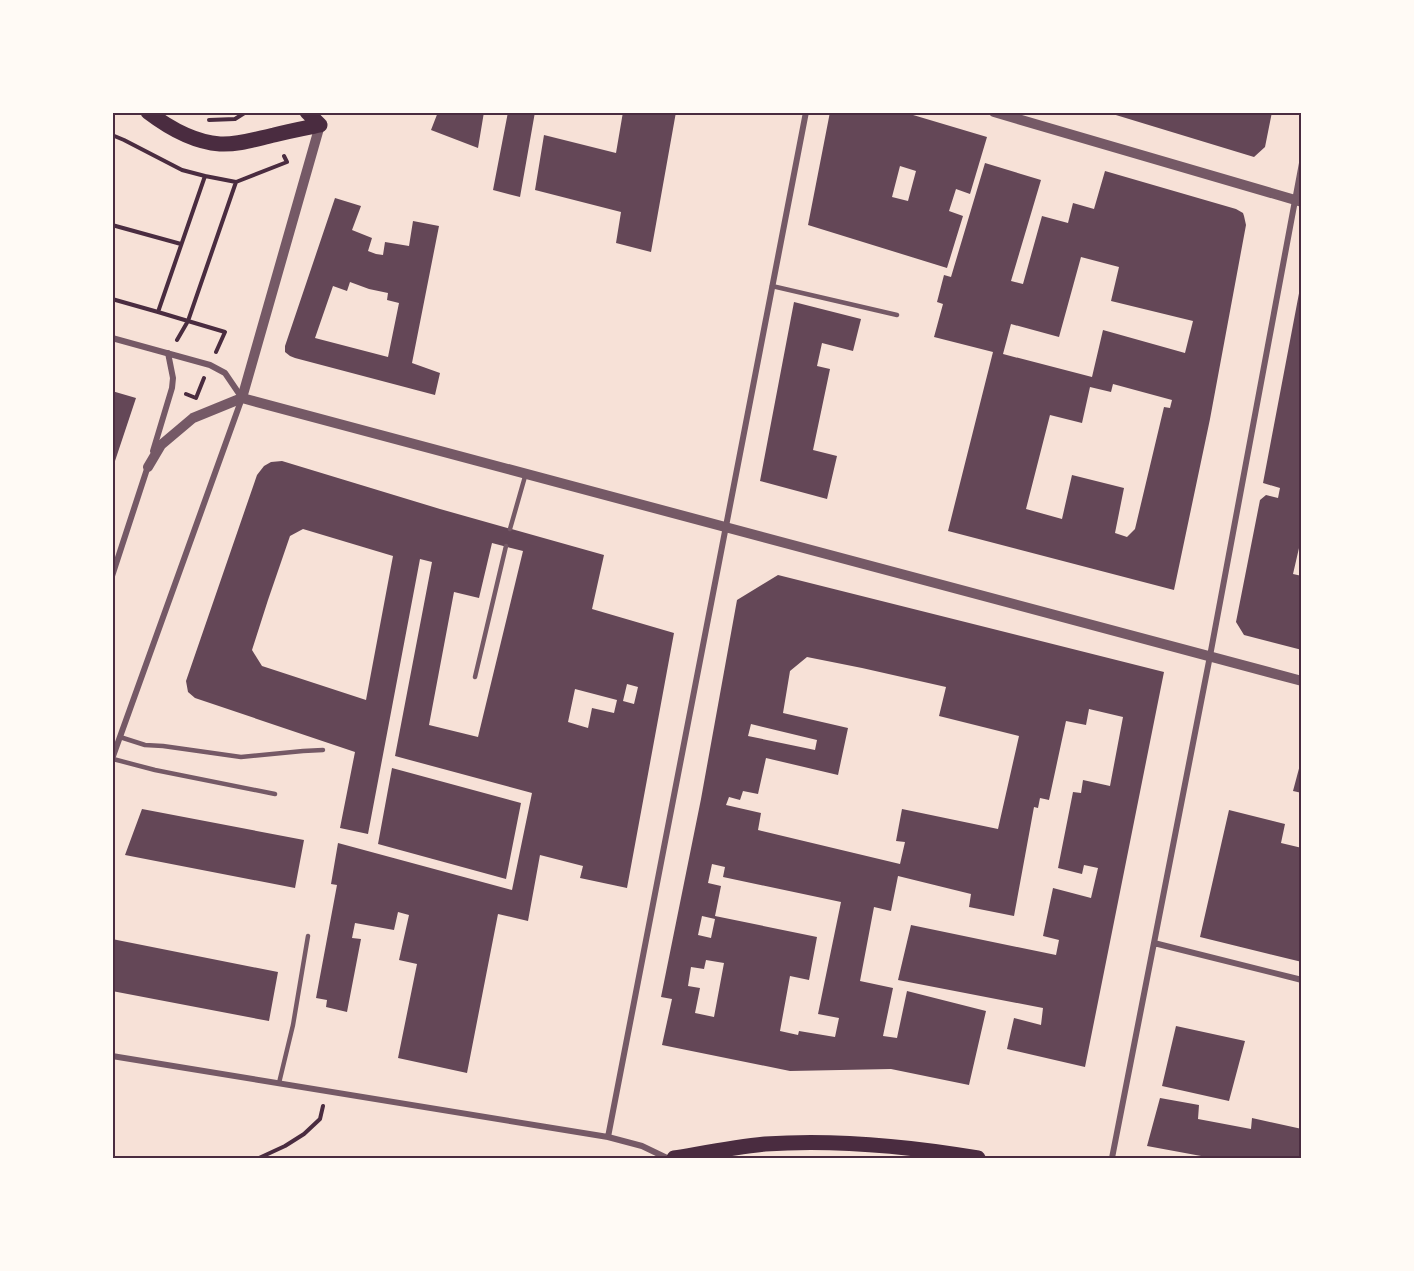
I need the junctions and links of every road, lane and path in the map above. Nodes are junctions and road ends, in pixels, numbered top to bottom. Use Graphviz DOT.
graph roads {
  1 [pos="148,112"];
  2 [pos="246,112"];
  3 [pos="307,112"];
  4 [pos="806,112"];
  5 [pos="994,112"];
  6 [pos="322,119"];
  7 [pos="205,120"];
  8 [pos="112,135"];
  9 [pos="284,156"];
  10 [pos="1302,163"];
  11 [pos="205,176"];
  12 [pos="236,182"];
  13 [pos="1298,201"];
  14 [pos="112,225"];
  15 [pos="181,244"];
  16 [pos="772,286"];
  17 [pos="112,299"];
  18 [pos="158,312"];
  19 [pos="897,315"];
  20 [pos="188,321"];
  21 [pos="112,338"];
  22 [pos="168,353"];
  23 [pos="210,365"];
  24 [pos="172,388"];
  25 [pos="242,398"];
  26 [pos="148,467"];
  27 [pos="526,473"];
  28 [pos="726,527"];
  29 [pos="510,529"];
  30 [pos="506,546"];
  31 [pos="112,576"];
  32 [pos="1210,656"];
  33 [pos="475,677"];
  34 [pos="1302,681"];
  35 [pos="120,736"];
  36 [pos="323,750"];
  37 [pos="113,759"];
  38 [pos="275,794"];
  39 [pos="308,936"];
  40 [pos="1154,943"];
  41 [pos="1302,980"];
  42 [pos="112,1056"];
  43 [pos="279,1083"];
  44 [pos="327,1090"];
  45 [pos="608,1137"];
  46 [pos="259,1158"];
  47 [pos="667,1158"];
  48 [pos="674,1158"];
  49 [pos="978,1158"];
  50 [pos="1112,1158"];
  1 -- 6 [label="main road"];
  2 -- 7 [label="path"];
  3 -- 6 [label="main road"];
  4 -- 16 [label="street"];
  5 -- 13 [label="street"];
  6 -- 25 [label="street"];
  8 -- 11 [label="path"];
  9 -- 12 [label="path"];
  10 -- 13 [label="street"];
  11 -- 12 [label="path"];
  11 -- 15 [label="path"];
  12 -- 20 [label="path"];
  13 -- 32 [label="street"];
  14 -- 15 [label="path"];
  15 -- 18 [label="path"];
  16 -- 19 [label="lane"];
  16 -- 28 [label="street"];
  17 -- 18 [label="path"];
  18 -- 20 [label="path"];
  20 -- 23 [label="path"];
  21 -- 22 [label="street"];
  22 -- 23 [label="street"];
  22 -- 24 [label="street"];
  23 -- 24 [label="path"];
  23 -- 25 [label="street"];
  24 -- 26 [label="street"];
  25 -- 26 [label="street"];
  25 -- 27 [label="street"];
  25 -- 35 [label="street"];
  26 -- 31 [label="street"];
  27 -- 28 [label="street"];
  27 -- 29 [label="lane"];
  28 -- 32 [label="street"];
  28 -- 45 [label="street"];
  30 -- 33 [label="lane"];
  32 -- 34 [label="street"];
  32 -- 40 [label="street"];
  35 -- 36 [label="lane"];
  35 -- 37 [label="street"];
  37 -- 38 [label="lane"];
  39 -- 43 [label="lane"];
  40 -- 41 [label="street"];
  40 -- 50 [label="street"];
  42 -- 43 [label="street"];
  43 -- 44 [label="street"];
  44 -- 45 [label="street"];
  44 -- 46 [label="path"];
  45 -- 47 [label="street"];
  48 -- 49 [label="main road"];
}
